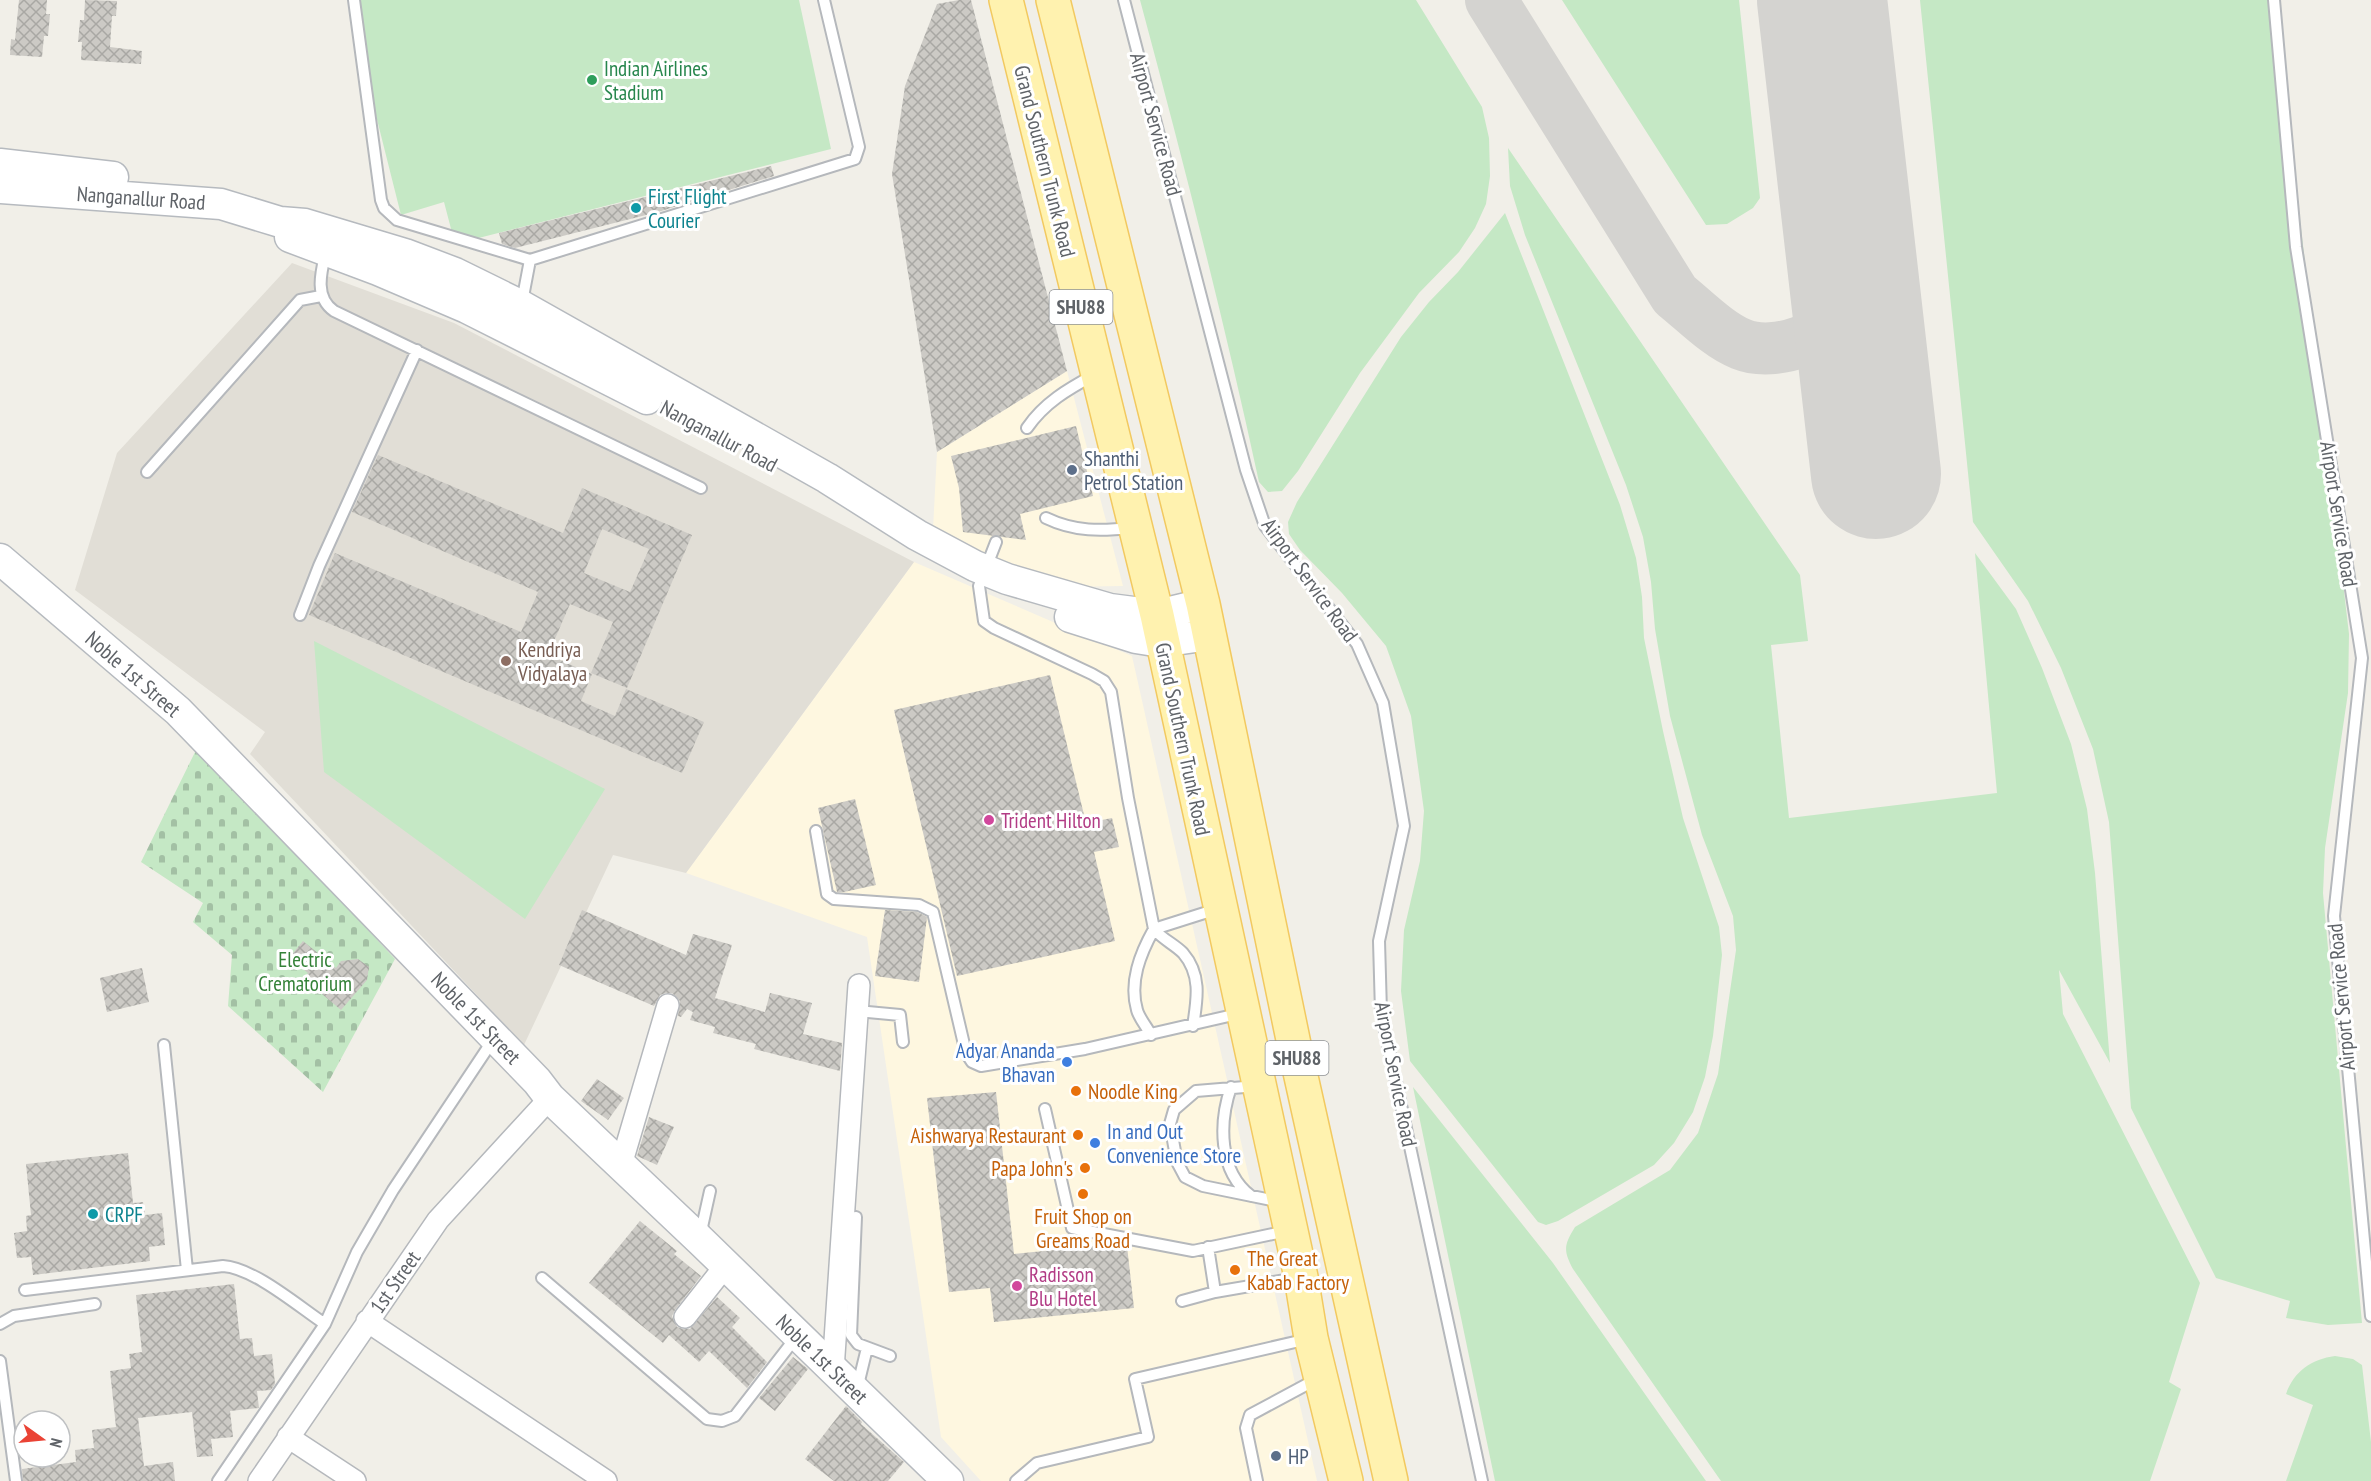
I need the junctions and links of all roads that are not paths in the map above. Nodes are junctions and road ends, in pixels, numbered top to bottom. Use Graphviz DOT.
graph roads {
  1 [pos="354,0"];
  2 [pos="824,0"];
  3 [pos="1006,0"];
  4 [pos="1053,0"];
  5 [pos="1124,0"];
  6 [pos="2274,0"];
  7 [pos="0,164"];
  8 [pos="0,188"];
  9 [pos="221,204"];
  10 [pos="0,207"];
  11 [pos="280,222"];
  12 [pos="326,251"];
  13 [pos="530,260"];
  14 [pos="321,296"];
  15 [pos="522,306"];
  16 [pos="417,351"];
  17 [pos="1097,373"];
  18 [pos="1027,428"];
  19 [pos="800,471"];
  20 [pos="147,472"];
  21 [pos="701,488"];
  22 [pos="1046,518"];
  23 [pos="1135,528"];
  24 [pos="996,542"];
  25 [pos="0,559"];
  26 [pos="982,578"];
  27 [pos="300,615"];
  28 [pos="1206,619"];
  29 [pos="1159,628"];
  30 [pos="816,831"];
  31 [pos="1220,908"];
  32 [pos="1154,929"];
  33 [pos="859,985"];
  34 [pos="668,1005"];
  35 [pos="857,1011"];
  36 [pos="1242,1013"];
  37 [pos="1193,1026"];
  38 [pos="1151,1035"];
  39 [pos="495,1037"];
  40 [pos="903,1042"];
  41 [pos="165,1045"];
  42 [pos="1245,1086"];
  43 [pos="550,1098"];
  44 [pos="1045,1109"];
  45 [pos="621,1165"];
  46 [pos="710,1191"];
  47 [pos="1251,1196"];
  48 [pos="1287,1216"];
  49 [pos="856,1217"];
  50 [pos="713,1246"];
  51 [pos="1208,1247"];
  52 [pos="187,1270"];
  53 [pos="1301,1277"];
  54 [pos="542,1278"];
  55 [pos="25,1290"];
  56 [pos="1215,1292"];
  57 [pos="1182,1301"];
  58 [pos="95,1304"];
  59 [pos="2371,1316"];
  60 [pos="685,1317"];
  61 [pos="368,1322"];
  62 [pos="0,1324"];
  63 [pos="325,1324"];
  64 [pos="797,1335"];
  65 [pos="1311,1338"];
  66 [pos="867,1348"];
  67 [pos="890,1356"];
  68 [pos="0,1361"];
  69 [pos="833,1370"];
  70 [pos="1321,1377"];
  71 [pos="856,1393"];
  72 [pos="288,1437"];
  73 [pos="935,1476"];
  74 [pos="16,1481"];
  75 [pos="218,1481"];
  76 [pos="259,1481"];
  77 [pos="355,1481"];
  78 [pos="606,1481"];
  79 [pos="1016,1481"];
  80 [pos="1257,1481"];
  81 [pos="1346,1481"];
  82 [pos="1391,1481"];
  83 [pos="1482,1481"];
  1 -- 13 [label="lane"];
  2 -- 13 [label="lane"];
  3 -- 17 [label="main road, Grand Southern Trunk Road / SHU88"];
  4 -- 28 [label="main road, SHU88"];
  5 -- 83 [label="lane, Airport Service Road"];
  6 -- 59 [label="lane, Airport Service Road"];
  7 -- 9 [label="street"];
  8 -- 9 [label="street, Nanganallur Road"];
  9 -- 10 [label="street"];
  9 -- 11 [label="street, Nanganallur Road"];
  11 -- 12 [label="street, Nanganallur Road"];
  11 -- 15 [label="street, Nanganallur Road"];
  12 -- 14 [label="lane"];
  12 -- 19 [label="street, Nanganallur Road"];
  13 -- 15 [label="lane"];
  14 -- 16 [label="lane"];
  14 -- 20 [label="lane"];
  15 -- 19 [label="street, Nanganallur Road"];
  16 -- 21 [label="lane"];
  16 -- 27 [label="lane"];
  17 -- 18 [label="lane"];
  17 -- 23 [label="main road, Grand Southern Trunk Road / SHU88"];
  19 -- 26 [label="street, Nanganallur Road"];
  22 -- 23 [label="lane"];
  23 -- 29 [label="main road, Grand Southern Trunk Road / SHU88"];
  24 -- 26 [label="lane"];
  25 -- 39 [label="street, Noble 1st Street"];
  26 -- 29 [label="street, Nanganallur Road"];
  26 -- 32 [label="lane"];
  28 -- 29 [label="street, Nanganallur Road"];
  28 -- 82 [label="main road, SHU88"];
  29 -- 31 [label="main road, Grand Southern Trunk Road / SHU88"];
  30 -- 38 [label="lane"];
  31 -- 32 [label="lane"];
  31 -- 36 [label="main road, Grand Southern Trunk Road / SHU88"];
  32 -- 37 [label="lane"];
  32 -- 38 [label="lane"];
  33 -- 35 [label="street"];
  34 -- 45 [label="street"];
  35 -- 40 [label="lane"];
  35 -- 69 [label="street"];
  36 -- 37 [label="lane"];
  36 -- 42 [label="main road, Grand Southern Trunk Road / SHU88"];
  37 -- 38 [label="lane"];
  39 -- 43 [label="street, Noble 1st Street"];
  39 -- 63 [label="lane"];
  41 -- 52 [label="lane"];
  42 -- 47 [label="lane"];
  42 -- 47 [label="lane"];
  42 -- 48 [label="main road, Grand Southern Trunk Road / SHU88"];
  43 -- 45 [label="street, Noble 1st Street"];
  43 -- 61 [label="street, 1st Street"];
  44 -- 51 [label="lane"];
  45 -- 50 [label="street, Noble 1st Street"];
  46 -- 50 [label="lane"];
  47 -- 48 [label="lane"];
  48 -- 51 [label="lane"];
  48 -- 53 [label="main road, Grand Southern Trunk Road / SHU88"];
  49 -- 66 [label="lane"];
  50 -- 60 [label="street"];
  50 -- 64 [label="street, Noble 1st Street"];
  51 -- 56 [label="lane"];
  52 -- 55 [label="lane"];
  52 -- 63 [label="lane"];
  53 -- 56 [label="lane"];
  53 -- 65 [label="main road, Grand Southern Trunk Road / SHU88"];
  54 -- 64 [label="lane"];
  56 -- 57 [label="lane"];
  58 -- 62 [label="lane"];
  61 -- 72 [label="street, 1st Street"];
  61 -- 78 [label="street"];
  63 -- 75 [label="lane"];
  64 -- 69 [label="street, Noble 1st Street"];
  65 -- 70 [label="main road, Grand Southern Trunk Road / SHU88"];
  65 -- 79 [label="lane"];
  66 -- 67 [label="lane"];
  66 -- 71 [label="lane"];
  68 -- 74 [label="lane"];
  69 -- 71 [label="street, Noble 1st Street"];
  70 -- 80 [label="lane"];
  70 -- 81 [label="main road, Grand Southern Trunk Road / SHU88"];
  71 -- 73 [label="street, Noble 1st Street"];
  72 -- 76 [label="street, 1st Street"];
  72 -- 77 [label="street"];
}
